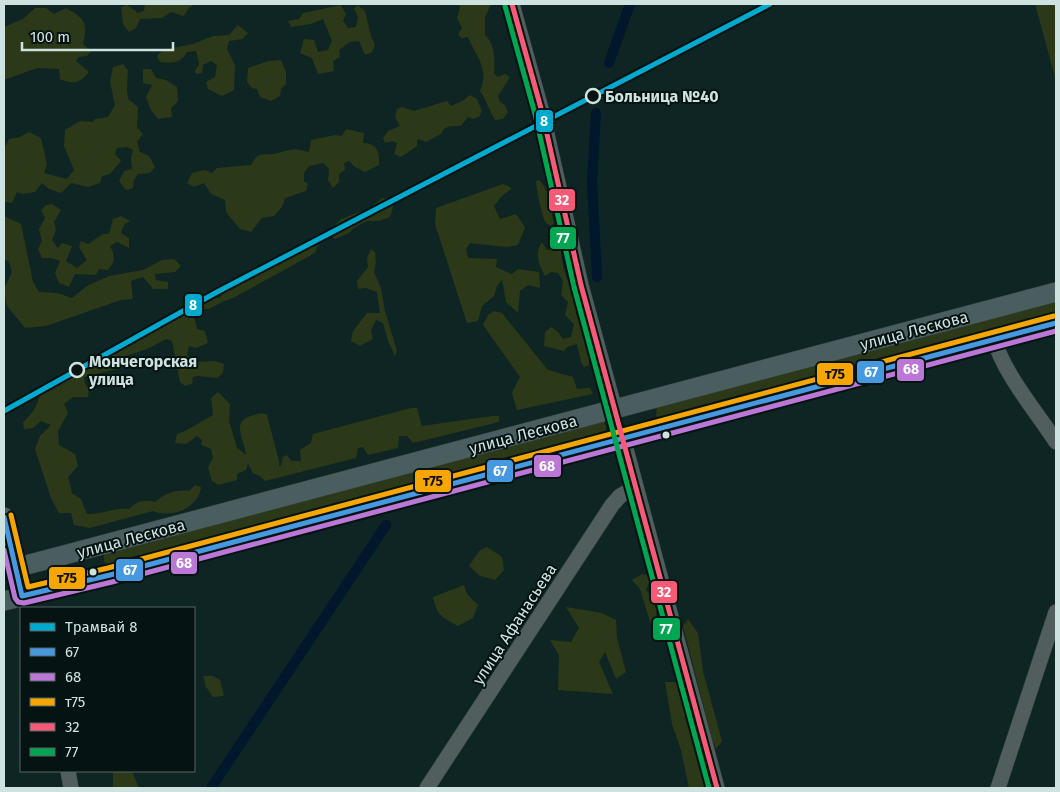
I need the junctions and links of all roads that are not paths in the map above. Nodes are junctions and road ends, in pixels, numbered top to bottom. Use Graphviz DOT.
graph roads {
  1 [pos="512,4"];
  2 [pos="1056,292"];
  3 [pos="1056,323"];
  4 [pos="994,339"];
  5 [pos="657,399"];
  6 [pos="615,410"];
  7 [pos="665,427"];
  8 [pos="623,438"];
  9 [pos="1056,442"];
  10 [pos="636,487"];
  11 [pos="4,517"];
  12 [pos="64,559"];
  13 [pos="15,568"];
  14 [pos="76,583"];
  15 [pos="4,601"];
  16 [pos="23,602"];
  17 [pos="1056,612"];
  18 [pos="68,772"];
  19 [pos="71,788"];
  20 [pos="428,788"];
  21 [pos="717,788"];
  22 [pos="998,788"];
  1 -- 6 [label="street"];
  2 -- 5 [label="main road, улица Лескова"];
  3 -- 4 [label="main road, улица Лескова"];
  4 -- 7 [label="main road, улица Лескова"];
  4 -- 9 [label="street"];
  5 -- 6 [label="main road, улица Лескова"];
  5 -- 7 [label="main road"];
  6 -- 8 [label="main road"];
  6 -- 12 [label="main road, улица Лескова"];
  7 -- 8 [label="main road, улица Лескова"];
  8 -- 10 [label="street"];
  8 -- 14 [label="main road, улица Лескова"];
  10 -- 20 [label="street, улица Афанасьева"];
  10 -- 21 [label="street"];
  11 -- 13 [label="main road"];
  12 -- 13 [label="main road"];
  12 -- 14 [label="main road"];
  12 -- 16 [label="main road, улица Лескова"];
  13 -- 16 [label="main road"];
  14 -- 16 [label="main road, улица Лескова"];
  15 -- 16 [label="main road"];
  17 -- 22 [label="street"];
  18 -- 19 [label="street"];
}
